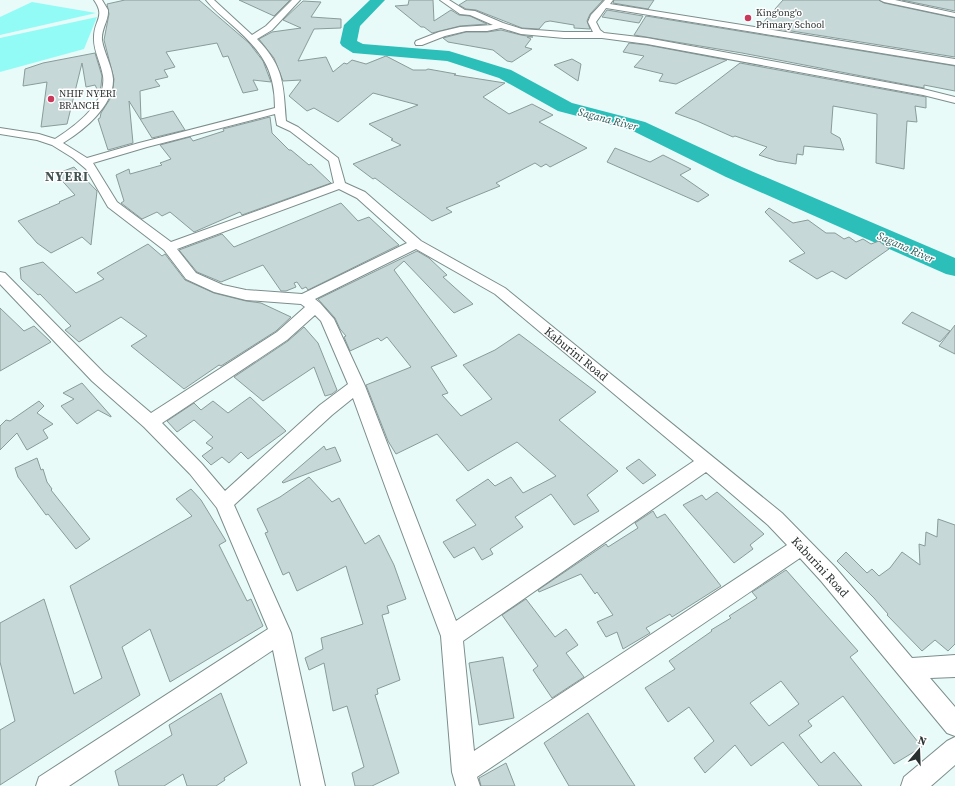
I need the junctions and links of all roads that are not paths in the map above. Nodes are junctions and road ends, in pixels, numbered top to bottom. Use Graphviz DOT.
graph roads {
  1 [pos="98,0"];
  2 [pos="210,0"];
  3 [pos="296,0"];
  4 [pos="444,0"];
  5 [pos="884,0"];
  6 [pos="606,2"];
  7 [pos="955,15"];
  8 [pos="500,25"];
  9 [pos="602,35"];
  10 [pos="253,38"];
  11 [pos="419,43"];
  12 [pos="955,62"];
  13 [pos="955,100"];
  14 [pos="280,110"];
  15 [pos="0,131"];
  16 [pos="56,143"];
  17 [pos="85,162"];
  18 [pos="340,185"];
  19 [pos="416,244"];
  20 [pos="169,247"];
  21 [pos="0,276"];
  22 [pos="309,302"];
  23 [pos="357,386"];
  24 [pos="150,422"];
  25 [pos="707,462"];
  26 [pos="224,503"];
  27 [pos="801,546"];
  28 [pos="280,633"];
  29 [pos="452,636"];
  30 [pos="955,666"];
  31 [pos="908,669"];
  32 [pos="955,726"];
  33 [pos="955,749"];
  34 [pos="466,779"];
  35 [pos="48,786"];
  36 [pos="313,786"];
  37 [pos="913,786"];
  1 -- 16 [label="street"];
  2 -- 10 [label="street"];
  3 -- 10 [label="street"];
  4 -- 8 [label="street"];
  5 -- 7 [label="street"];
  6 -- 9 [label="street"];
  6 -- 12 [label="street"];
  8 -- 9 [label="street"];
  8 -- 11 [label="street"];
  9 -- 13 [label="street"];
  10 -- 14 [label="street"];
  14 -- 17 [label="street"];
  14 -- 18 [label="street"];
  15 -- 16 [label="street"];
  16 -- 17 [label="street"];
  17 -- 20 [label="street"];
  18 -- 19 [label="street, Kaburini Road"];
  18 -- 20 [label="street"];
  19 -- 22 [label="street"];
  19 -- 25 [label="street, Kaburini Road"];
  20 -- 22 [label="street"];
  21 -- 24 [label="street"];
  22 -- 23 [label="street"];
  22 -- 24 [label="street"];
  23 -- 26 [label="street"];
  23 -- 29 [label="street"];
  24 -- 26 [label="street"];
  25 -- 27 [label="street, Kaburini Road"];
  25 -- 29 [label="street"];
  26 -- 28 [label="street"];
  27 -- 31 [label="street, Kaburini Road"];
  27 -- 34 [label="street"];
  28 -- 35 [label="street"];
  28 -- 36 [label="street"];
  29 -- 34 [label="street"];
  30 -- 31 [label="street"];
  31 -- 32 [label="street, Kaburini Road"];
  33 -- 37 [label="street"];
}
